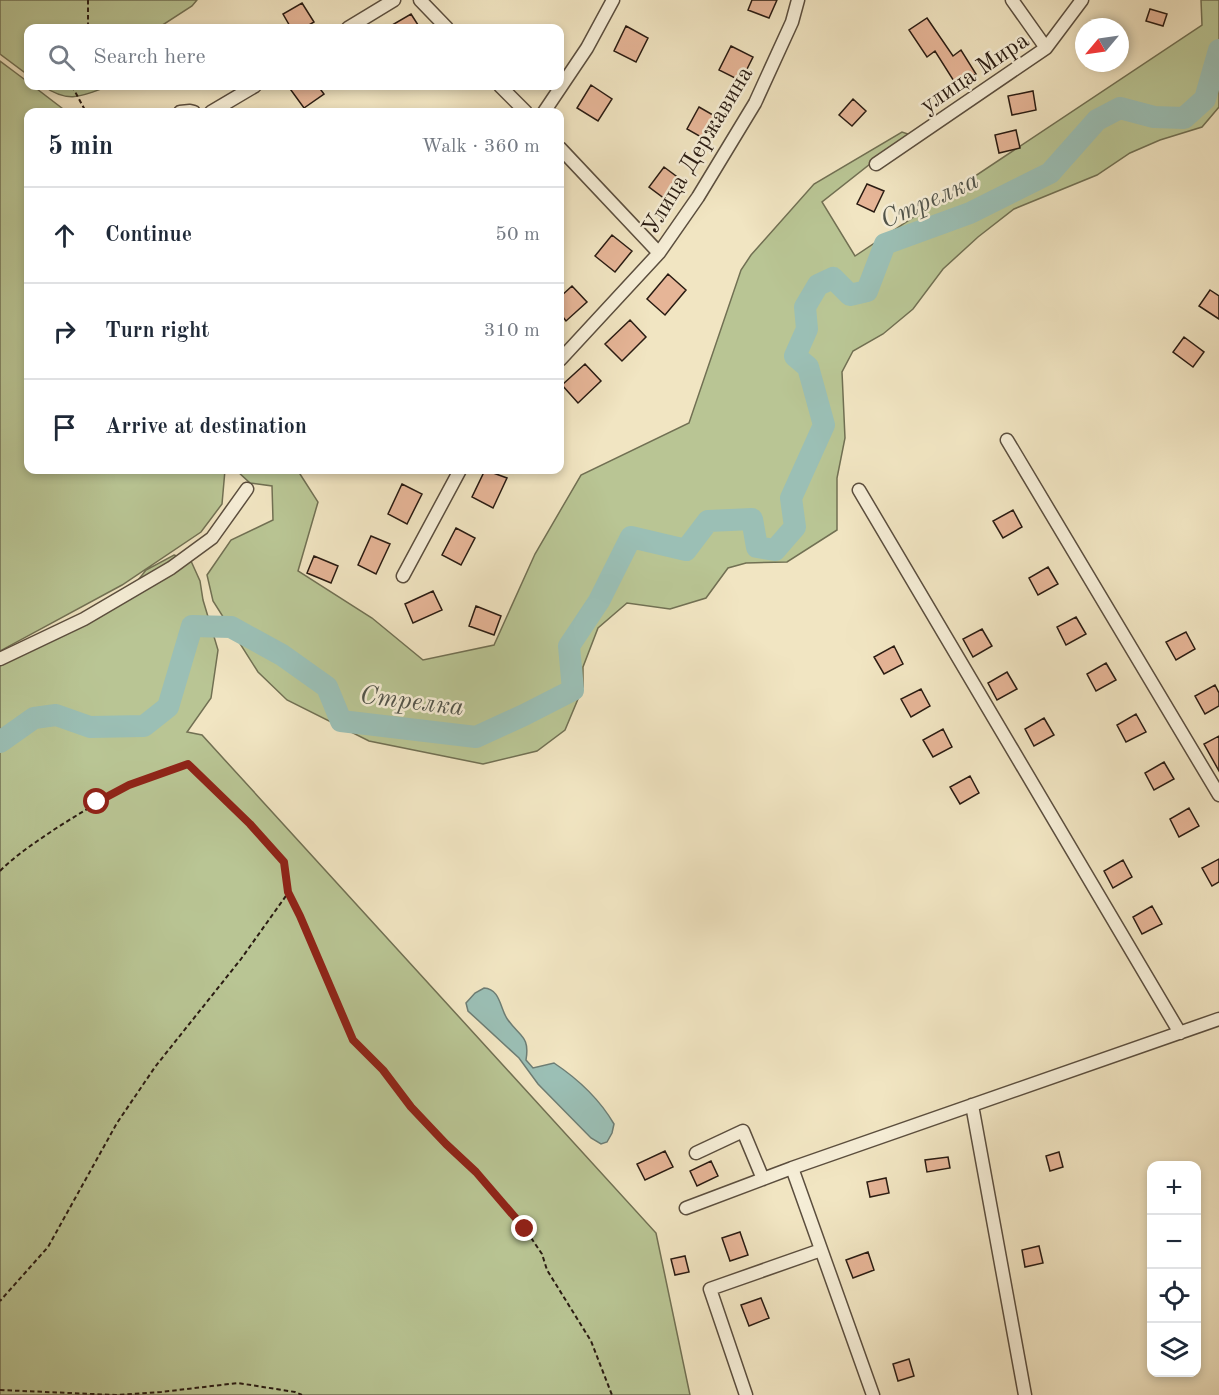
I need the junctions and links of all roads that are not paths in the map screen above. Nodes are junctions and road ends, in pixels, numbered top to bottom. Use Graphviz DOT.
graph roads {
  1 [pos="394,0"];
  2 [pos="420,0"];
  3 [pos="613,0"];
  4 [pos="798,0"];
  5 [pos="1012,0"];
  6 [pos="1082,0"];
  7 [pos="355,24"];
  8 [pos="443,24"];
  9 [pos="1046,48"];
  10 [pos="564,82"];
  11 [pos="248,90"];
  12 [pos="504,90"];
  13 [pos="559,90"];
  14 [pos="218,108"];
  15 [pos="522,108"];
  16 [pos="547,108"];
  17 [pos="564,152"];
  18 [pos="876,164"];
  19 [pos="659,253"];
  20 [pos="564,356"];
  21 [pos="1007,440"];
  22 [pos="458,474"];
  23 [pos="247,489"];
  24 [pos="859,490"];
  25 [pos="404,576"];
  26 [pos="0,659"];
  27 [pos="1219,795"];
  28 [pos="1219,1019"];
  29 [pos="1180,1033"];
  30 [pos="972,1105"];
  31 [pos="696,1153"];
  32 [pos="792,1168"];
  33 [pos="763,1179"];
  34 [pos="686,1208"];
  35 [pos="821,1250"];
  36 [pos="746,1395"];
  37 [pos="873,1395"];
  38 [pos="1025,1395"];
  1 -- 7 [label="street"];
  2 -- 8 [label="street"];
  3 -- 10 [label="street"];
  4 -- 19 [label="street, Улица Державина"];
  5 -- 9 [label="street"];
  6 -- 9 [label="street, улица Мира"];
  9 -- 18 [label="street, улица Мира"];
  11 -- 14 [label="street"];
  12 -- 15 [label="street"];
  13 -- 16 [label="street"];
  17 -- 19 [label="street"];
  19 -- 20 [label="street, Улица Державина"];
  21 -- 27 [label="street"];
  22 -- 25 [label="street"];
  23 -- 26 [label="street"];
  24 -- 29 [label="street"];
  28 -- 29 [label="street"];
  29 -- 30 [label="street"];
  30 -- 32 [label="street"];
  30 -- 38 [label="street"];
  31 -- 33 [label="street"];
  32 -- 33 [label="street"];
  32 -- 35 [label="street"];
  33 -- 34 [label="street"];
  35 -- 36 [label="street"];
  35 -- 37 [label="street"];
}
